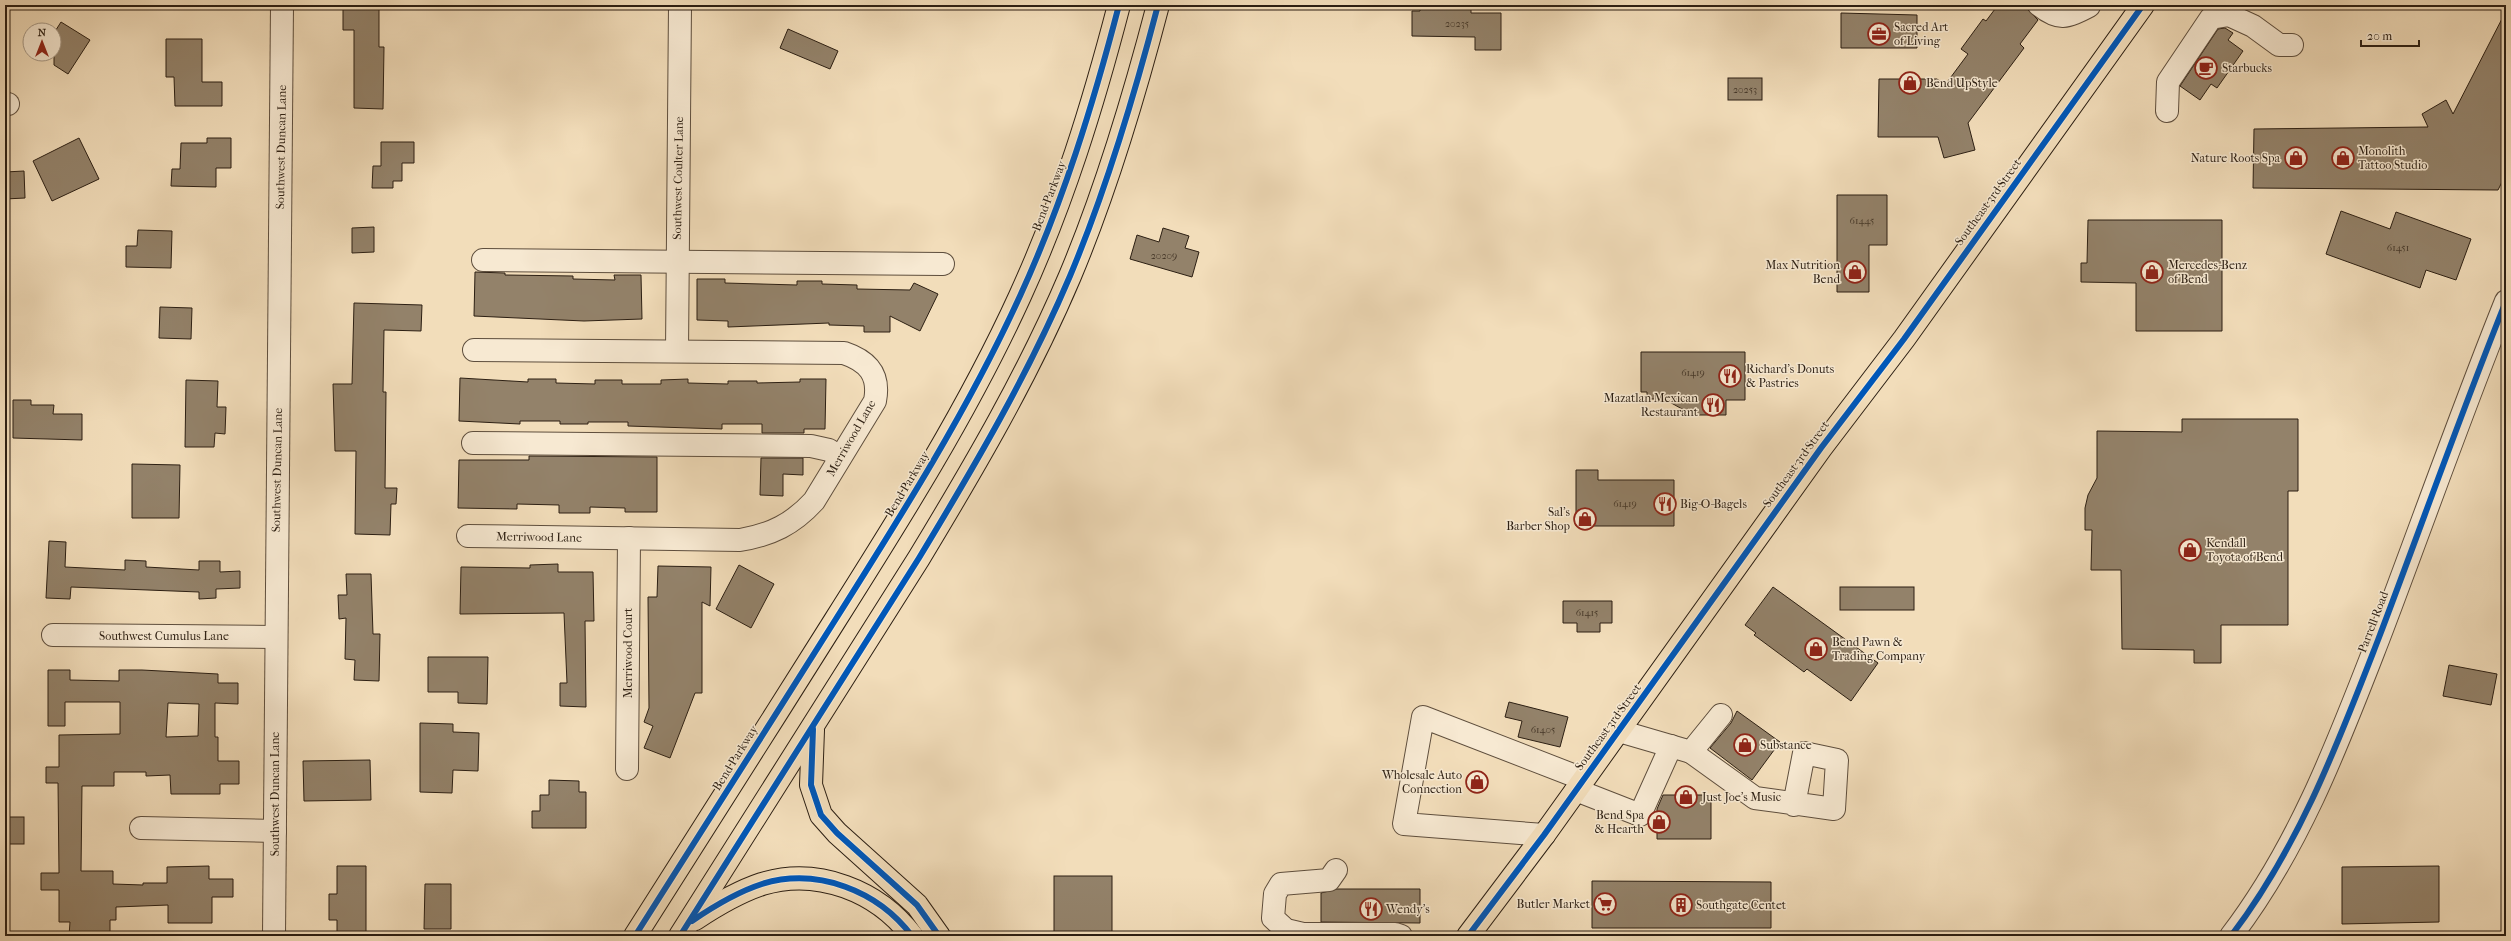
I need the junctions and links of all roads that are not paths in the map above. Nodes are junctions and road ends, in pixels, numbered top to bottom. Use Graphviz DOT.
graph roads {
  1 [pos="282,5"];
  2 [pos="680,5"];
  3 [pos="1119,5"];
  4 [pos="1158,5"];
  5 [pos="2039,5"];
  6 [pos="2143,5"];
  7 [pos="2089,6"];
  8 [pos="2292,45"];
  9 [pos="2167,111"];
  10 [pos="483,260"];
  11 [pos="677,262"];
  12 [pos="944,264"];
  13 [pos="2506,301"];
  14 [pos="474,350"];
  15 [pos="677,350"];
  16 [pos="473,443"];
  17 [pos="840,457"];
  18 [pos="468,536"];
  19 [pos="629,538"];
  20 [pos="53,635"];
  21 [pos="276,637"];
  22 [pos="1720,715"];
  23 [pos="814,727"];
  24 [pos="1619,731"];
  25 [pos="1681,749"];
  26 [pos="628,769"];
  27 [pos="1580,785"];
  28 [pos="1794,805"];
  29 [pos="141,828"];
  30 [pos="275,831"];
  31 [pos="1544,835"];
  32 [pos="1336,870"];
  33 [pos="685,930"];
  34 [pos="2236,934"];
  35 [pos="274,936"];
  36 [pos="635,936"];
  37 [pos="912,936"];
  38 [pos="939,936"];
  39 [pos="1401,936"];
  40 [pos="1468,936"];
  1 -- 21 [label="street, Southwest Duncan Lane"];
  2 -- 11 [label="street, Southwest Coulter Lane"];
  3 -- 36 [label="main road, Bend Parkway"];
  4 -- 23 [label="main road"];
  5 -- 7 [label="street"];
  6 -- 24 [label="main road, Southeast 3rd Street"];
  8 -- 9 [label="street"];
  10 -- 11 [label="street"];
  11 -- 12 [label="street"];
  11 -- 15 [label="street, Southwest Coulter Lane"];
  13 -- 34 [label="street, Parrell Road"];
  14 -- 15 [label="street, Merriwood Lane"];
  15 -- 17 [label="street, Merriwood Lane"];
  16 -- 17 [label="street"];
  17 -- 19 [label="street, Merriwood Lane"];
  18 -- 19 [label="street, Merriwood Lane"];
  19 -- 26 [label="street, Merriwood Court"];
  20 -- 21 [label="street, Southwest Cumulus Lane"];
  21 -- 30 [label="street, Southwest Duncan Lane"];
  22 -- 25 [label="street"];
  23 -- 33 [label="main road"];
  23 -- 38 [label="main road"];
  24 -- 25 [label="street"];
  24 -- 27 [label="main road, Southeast 3rd Street"];
  25 -- 27 [label="street"];
  25 -- 28 [label="street"];
  27 -- 31 [label="main road, Southeast 3rd Street"];
  27 -- 31 [label="street"];
  28 -- 28 [label="street"];
  29 -- 30 [label="street"];
  30 -- 35 [label="street, Southwest Duncan Lane"];
  31 -- 40 [label="main road, Southeast 3rd Street"];
  32 -- 39 [label="street"];
  33 -- 37 [label="main road"];
}
